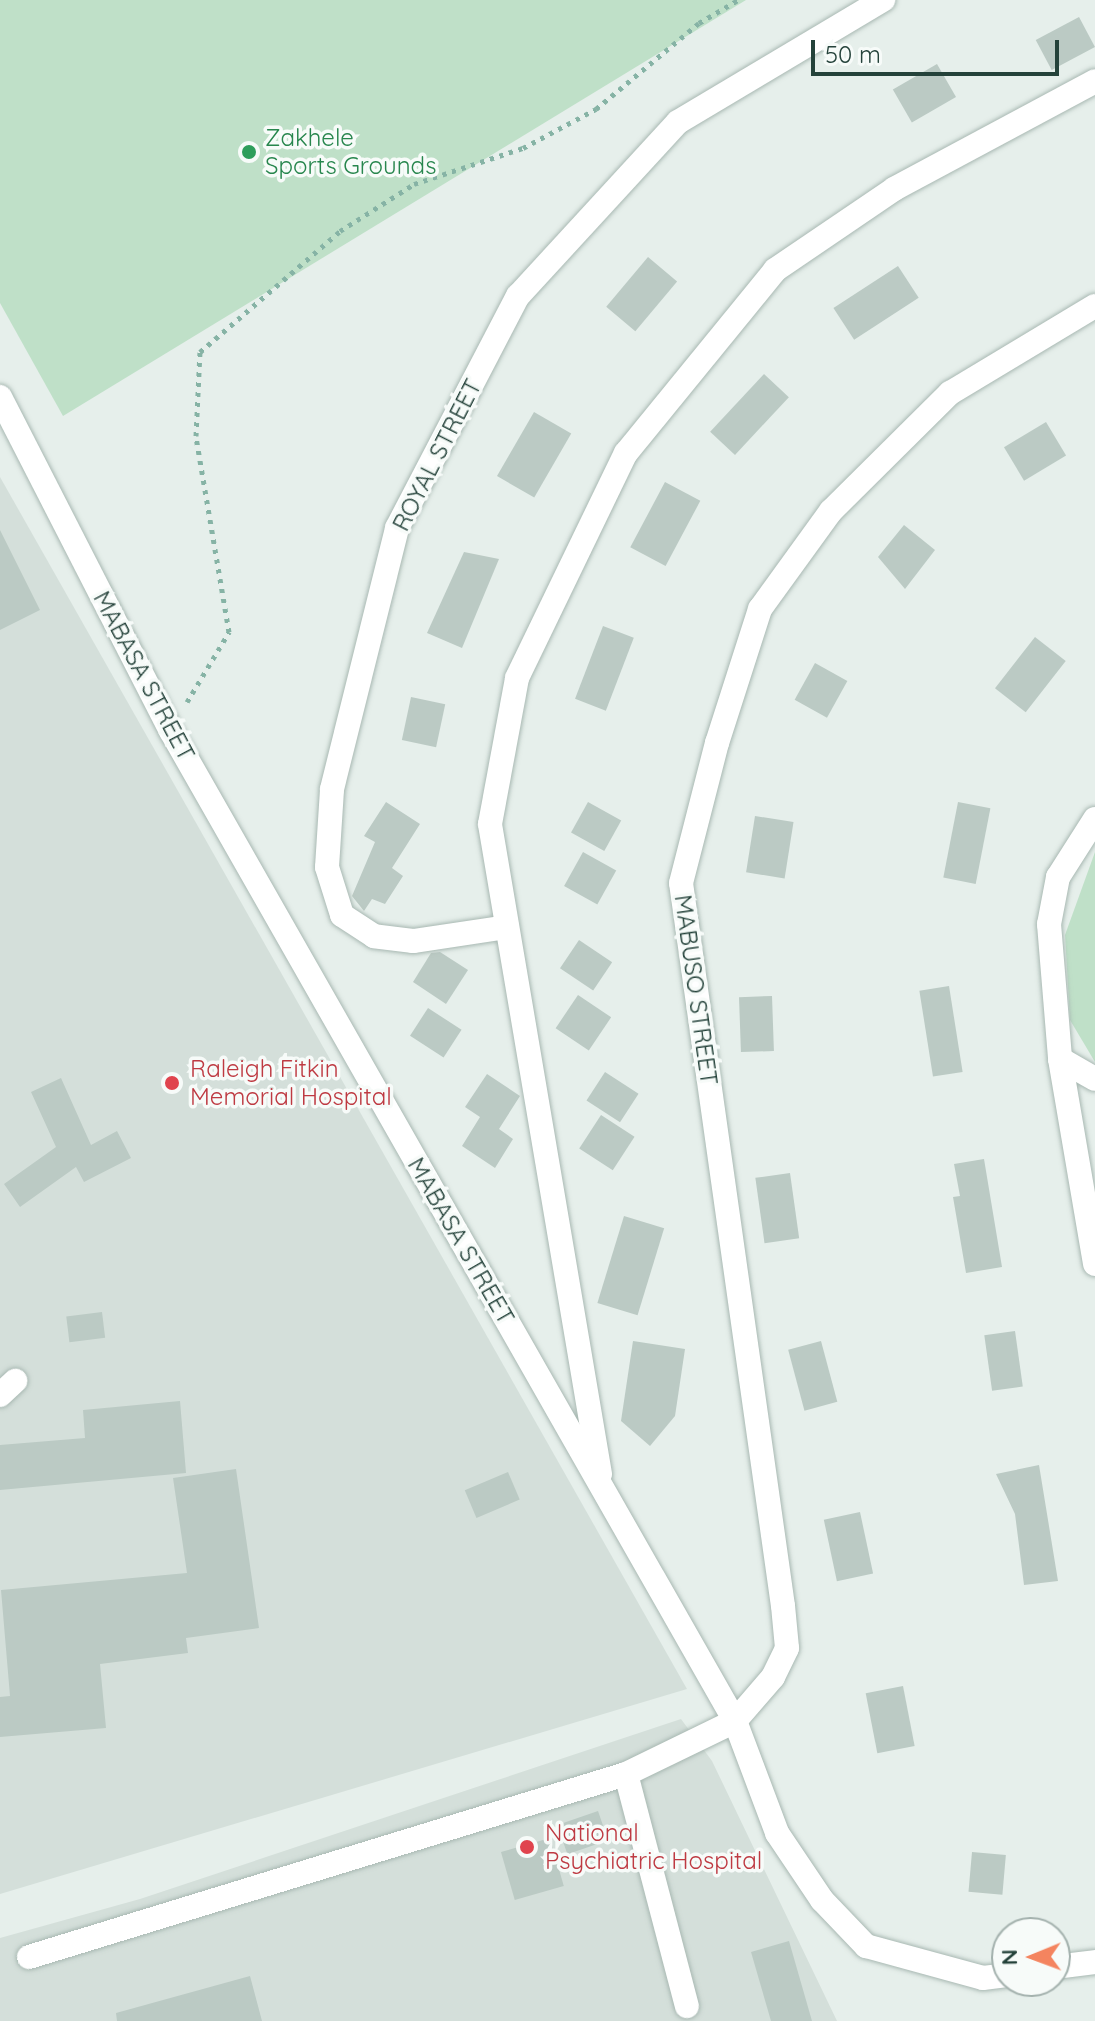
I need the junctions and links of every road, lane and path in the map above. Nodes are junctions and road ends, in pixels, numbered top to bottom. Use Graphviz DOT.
graph roads {
  1 [pos="738,0"];
  2 [pos="883,0"];
  3 [pos="1095,81"];
  4 [pos="1095,306"];
  5 [pos="0,397"];
  6 [pos="171,731"];
  7 [pos="1095,819"];
  8 [pos="507,927"];
  9 [pos="1060,1059"];
  10 [pos="1095,1079"];
  11 [pos="1095,1264"];
  12 [pos="603,1489"];
  13 [pos="735,1721"];
  14 [pos="626,1774"];
  15 [pos="29,1957"];
  16 [pos="1095,1962"];
  17 [pos="1071,1965"];
  18 [pos="991,1977"];
  19 [pos="687,2006"];
  1 -- 6 [label="path"];
  2 -- 8 [label="street, ROYAL STREET"];
  3 -- 8 [label="street"];
  4 -- 13 [label="street, MABUSO STREET"];
  5 -- 6 [label="street, MABASA STREET"];
  6 -- 12 [label="street, MABASA STREET"];
  7 -- 9 [label="street"];
  8 -- 12 [label="street"];
  9 -- 10 [label="street"];
  9 -- 11 [label="street"];
  12 -- 13 [label="street, MABASA STREET"];
  13 -- 14 [label="street"];
  13 -- 18 [label="street, MABASA STREET"];
  14 -- 15 [label="street"];
  14 -- 19 [label="street"];
  16 -- 17 [label="street"];
}
